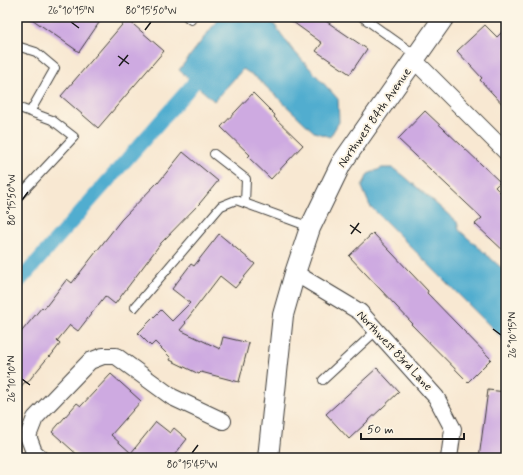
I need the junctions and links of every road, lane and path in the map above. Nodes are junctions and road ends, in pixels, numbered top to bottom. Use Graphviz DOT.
graph roads {
  1 [pos="187,17"];
  2 [pos="193,17"];
  3 [pos="362,17"];
  4 [pos="443,17"];
  5 [pos="17,46"];
  6 [pos="416,59"];
  7 [pos="17,107"];
  8 [pos="30,112"];
  9 [pos="506,152"];
  10 [pos="214,154"];
  11 [pos="17,198"];
  12 [pos="245,203"];
  13 [pos="310,228"];
  14 [pos="295,273"];
  15 [pos="135,307"];
  16 [pos="377,330"];
  17 [pos="323,380"];
  18 [pos="223,421"];
  19 [pos="40,458"];
  20 [pos="268,458"];
  21 [pos="449,458"];
  1 -- 2 [label="lane"];
  3 -- 6 [label="lane"];
  4 -- 6 [label="street, Northwest 84th Avenue"];
  5 -- 8 [label="lane"];
  6 -- 9 [label="street"];
  6 -- 13 [label="street, Northwest 84th Avenue"];
  7 -- 8 [label="lane"];
  8 -- 11 [label="lane"];
  10 -- 12 [label="lane"];
  12 -- 13 [label="lane"];
  12 -- 15 [label="lane"];
  13 -- 14 [label="street, Northwest 84th Avenue"];
  14 -- 16 [label="street, Northwest 83rd Lane"];
  14 -- 20 [label="street, Northwest 84th Avenue"];
  16 -- 17 [label="lane"];
  16 -- 21 [label="street, Northwest 83rd Lane"];
  18 -- 19 [label="street"];
}
